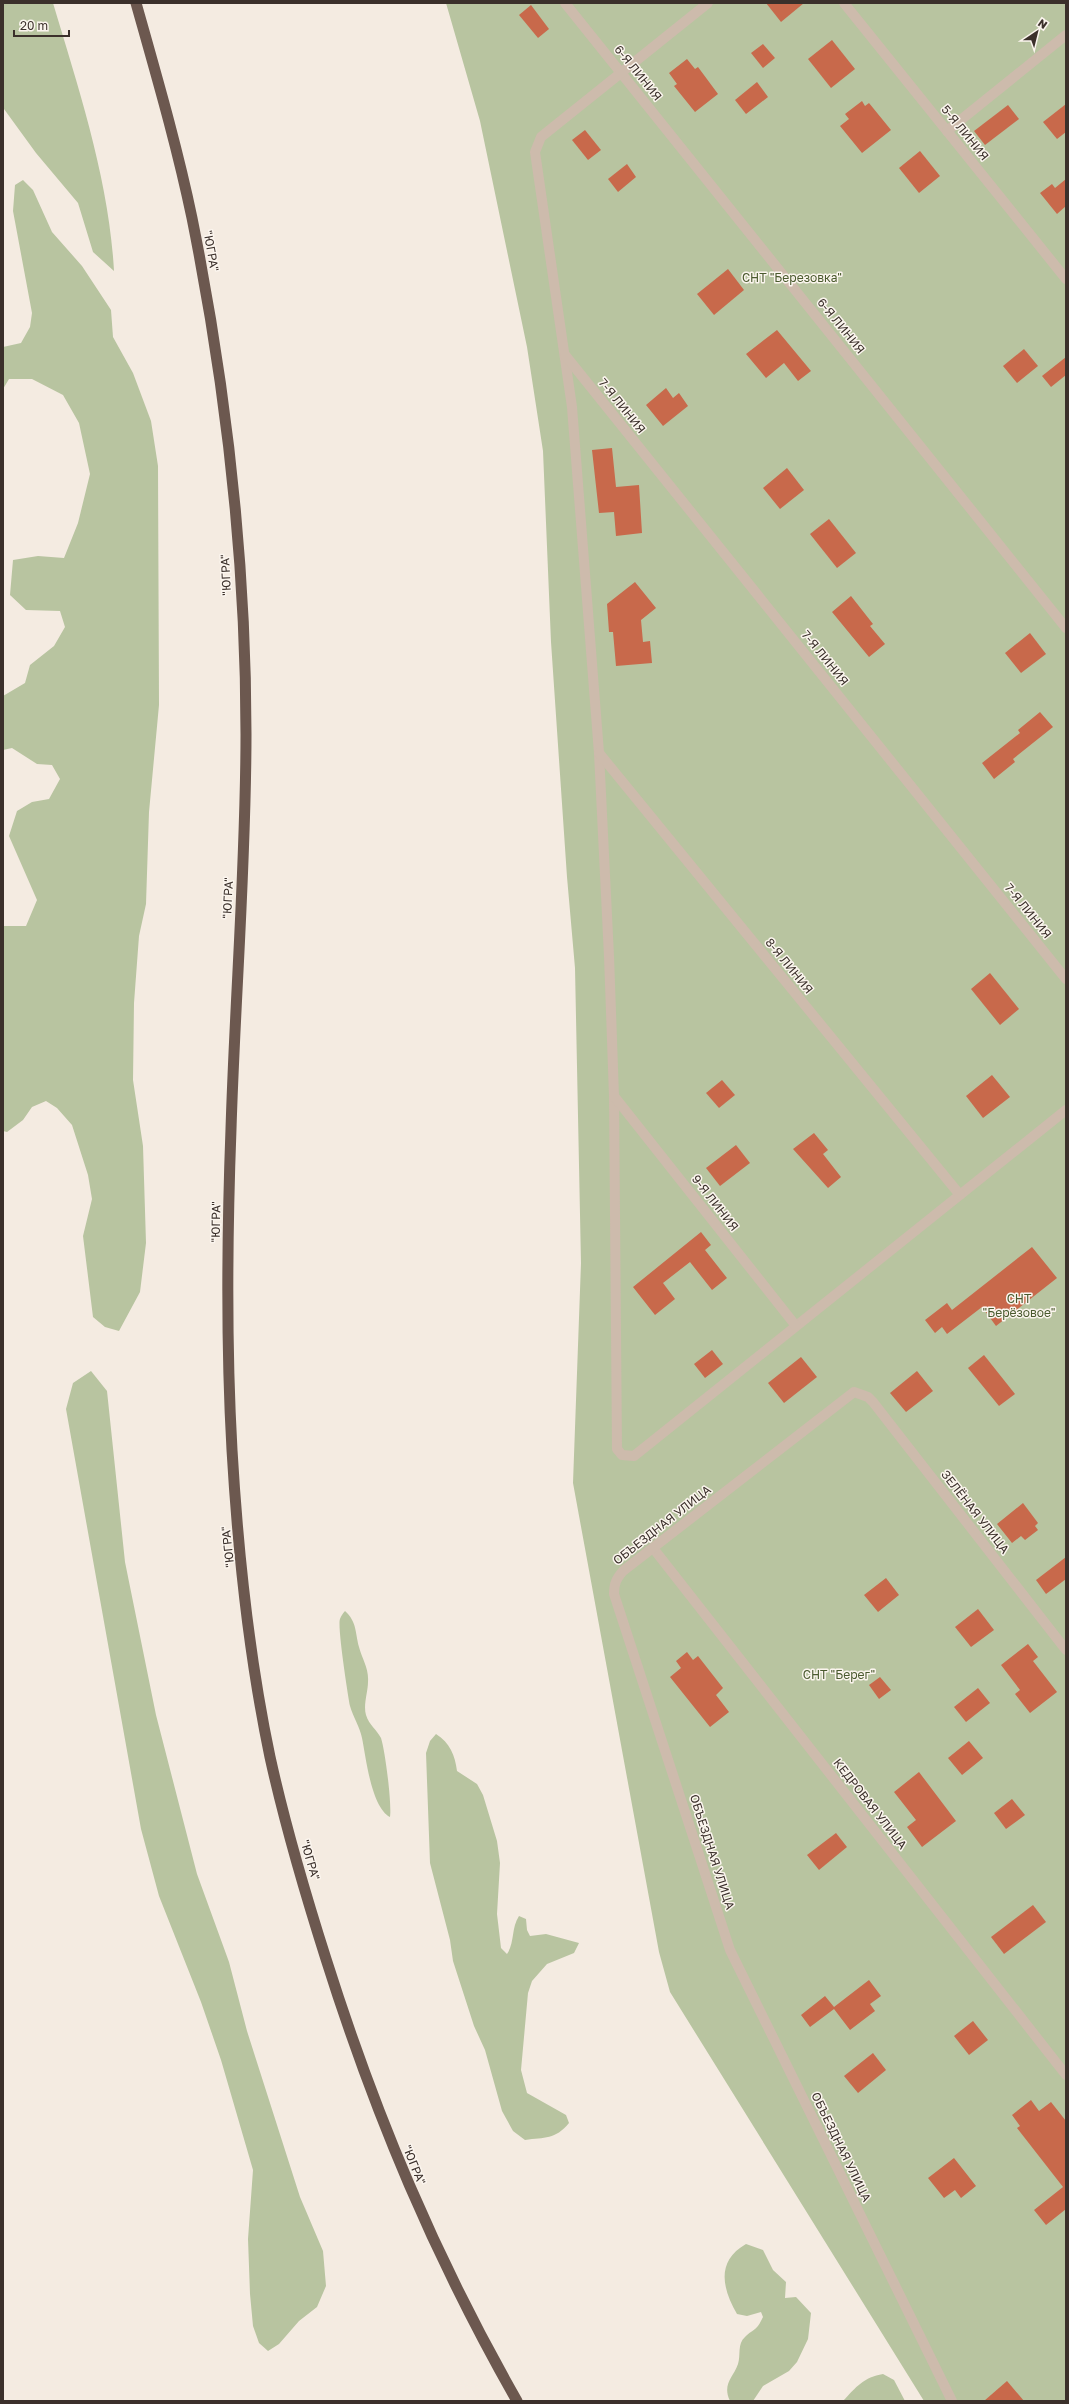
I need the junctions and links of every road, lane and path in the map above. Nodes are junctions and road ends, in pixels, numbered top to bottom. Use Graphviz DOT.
graph roads {
  1 [pos="136,3"];
  2 [pos="565,3"];
  3 [pos="708,3"];
  4 [pos="844,3"];
  5 [pos="1066,35"];
  6 [pos="621,73"];
  7 [pos="947,131"];
  8 [pos="1066,280"];
  9 [pos="564,354"];
  10 [pos="1066,628"];
  11 [pos="599,753"];
  12 [pos="1066,979"];
  13 [pos="614,1096"];
  14 [pos="1066,1110"];
  15 [pos="960,1196"];
  16 [pos="796,1326"];
  17 [pos="862,1393"];
  18 [pos="653,1548"];
  19 [pos="1066,1650"];
  20 [pos="1066,2075"];
  21 [pos="517,2401"];
  22 [pos="952,2401"];
  1 -- 21 [label="highway, \"ЮГРА\""];
  2 -- 6 [label="street, 6-Я ЛИНИЯ"];
  3 -- 6 [label="street"];
  4 -- 7 [label="street, 5-Я ЛИНИЯ"];
  5 -- 7 [label="street"];
  6 -- 9 [label="street"];
  6 -- 10 [label="street, 6-Я ЛИНИЯ"];
  7 -- 8 [label="street, 5-Я ЛИНИЯ"];
  9 -- 11 [label="street"];
  9 -- 12 [label="street, 7-Я ЛИНИЯ"];
  11 -- 13 [label="street"];
  11 -- 15 [label="street, 8-Я ЛИНИЯ"];
  13 -- 16 [label="street, 9-Я ЛИНИЯ"];
  13 -- 16 [label="street"];
  14 -- 15 [label="street"];
  15 -- 16 [label="street"];
  17 -- 18 [label="street, ОБЪЕЗДНАЯ УЛИЦА"];
  17 -- 19 [label="street, ЗЕЛЁНАЯ УЛИЦА"];
  18 -- 20 [label="street, КЕДРОВАЯ УЛИЦА"];
  18 -- 22 [label="street, ОБЪЕЗДНАЯ УЛИЦА"];
}
